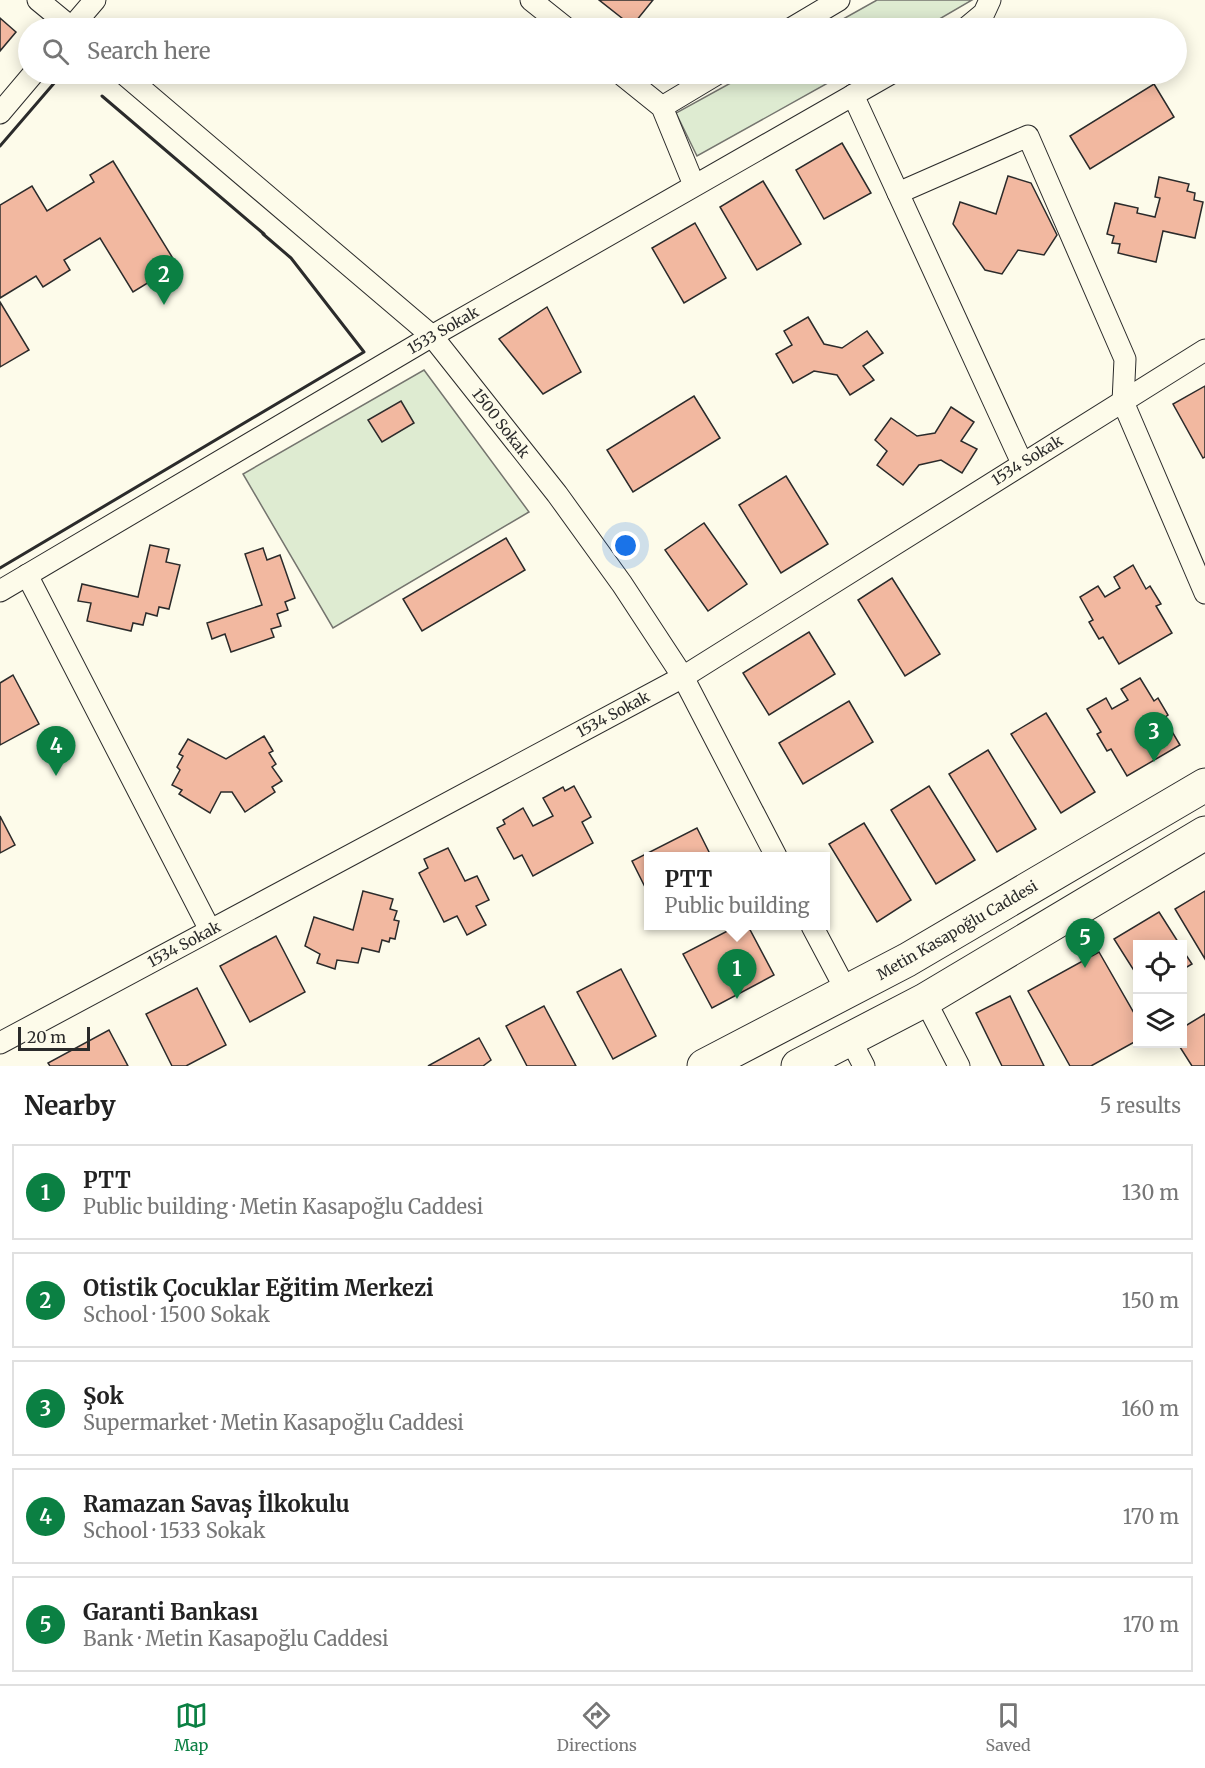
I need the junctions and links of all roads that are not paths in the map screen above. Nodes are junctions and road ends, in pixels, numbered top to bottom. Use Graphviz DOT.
graph roads {
  1 [pos="38,0"];
  2 [pos="95,0"];
  3 [pos="531,0"];
  4 [pos="839,0"];
  5 [pos="990,0"];
  6 [pos="59,18"];
  7 [pos="80,18"];
  8 [pos="554,18"];
  9 [pos="809,18"];
  10 [pos="978,18"];
  11 [pos="25,84"];
  12 [pos="136,84"];
  13 [pos="633,84"];
  14 [pos="700,84"];
  15 [pos="872,84"];
  16 [pos="853,95"];
  17 [pos="662,107"];
  18 [pos="0,113"];
  19 [pos="694,185"];
  20 [pos="898,193"];
  21 [pos="432,336"];
  22 [pos="1205,350"];
  23 [pos="1123,402"];
  24 [pos="1022,463"];
  25 [pos="27,575"];
  26 [pos="0,591"];
  27 [pos="1205,593"];
  28 [pos="683,677"];
  29 [pos="1205,785"];
  30 [pos="1205,833"];
  31 [pos="774,852"];
  32 [pos="210,930"];
  33 [pos="814,930"];
  34 [pos="847,992"];
  35 [pos="925,1000"];
  36 [pos="0,1043"];
  37 [pos="857,1052"];
  38 [pos="704,1066"];
  39 [pos="798,1066"];
  40 [pos="959,1066"];
  1 -- 6 [label="street"];
  2 -- 7 [label="street"];
  3 -- 8 [label="street"];
  4 -- 9 [label="street"];
  5 -- 10 [label="street"];
  11 -- 18 [label="street"];
  12 -- 21 [label="street, 1500 Sokak"];
  13 -- 17 [label="street"];
  14 -- 17 [label="street"];
  15 -- 16 [label="street, 1533 Sokak"];
  16 -- 19 [label="street, 1533 Sokak"];
  16 -- 20 [label="street"];
  17 -- 19 [label="street"];
  19 -- 21 [label="street, 1533 Sokak"];
  20 -- 23 [label="street"];
  20 -- 24 [label="street"];
  21 -- 25 [label="street, 1533 Sokak"];
  21 -- 28 [label="street, 1500 Sokak"];
  22 -- 23 [label="street, 1534 Sokak"];
  23 -- 24 [label="street, 1534 Sokak"];
  23 -- 27 [label="street"];
  24 -- 28 [label="street, 1534 Sokak"];
  25 -- 26 [label="street, 1533 Sokak"];
  25 -- 32 [label="street"];
  28 -- 31 [label="street, 1500 Sokak"];
  28 -- 32 [label="street, 1534 Sokak"];
  29 -- 34 [label="main road, Metin Kasapoğlu Caddesi"];
  30 -- 35 [label="main road"];
  32 -- 36 [label="street, 1534 Sokak"];
  33 -- 34 [label="street"];
  34 -- 38 [label="main road, Metin Kasapoğlu Caddesi"];
  35 -- 37 [label="main road"];
  35 -- 40 [label="street"];
  37 -- 39 [label="main road"];
}
